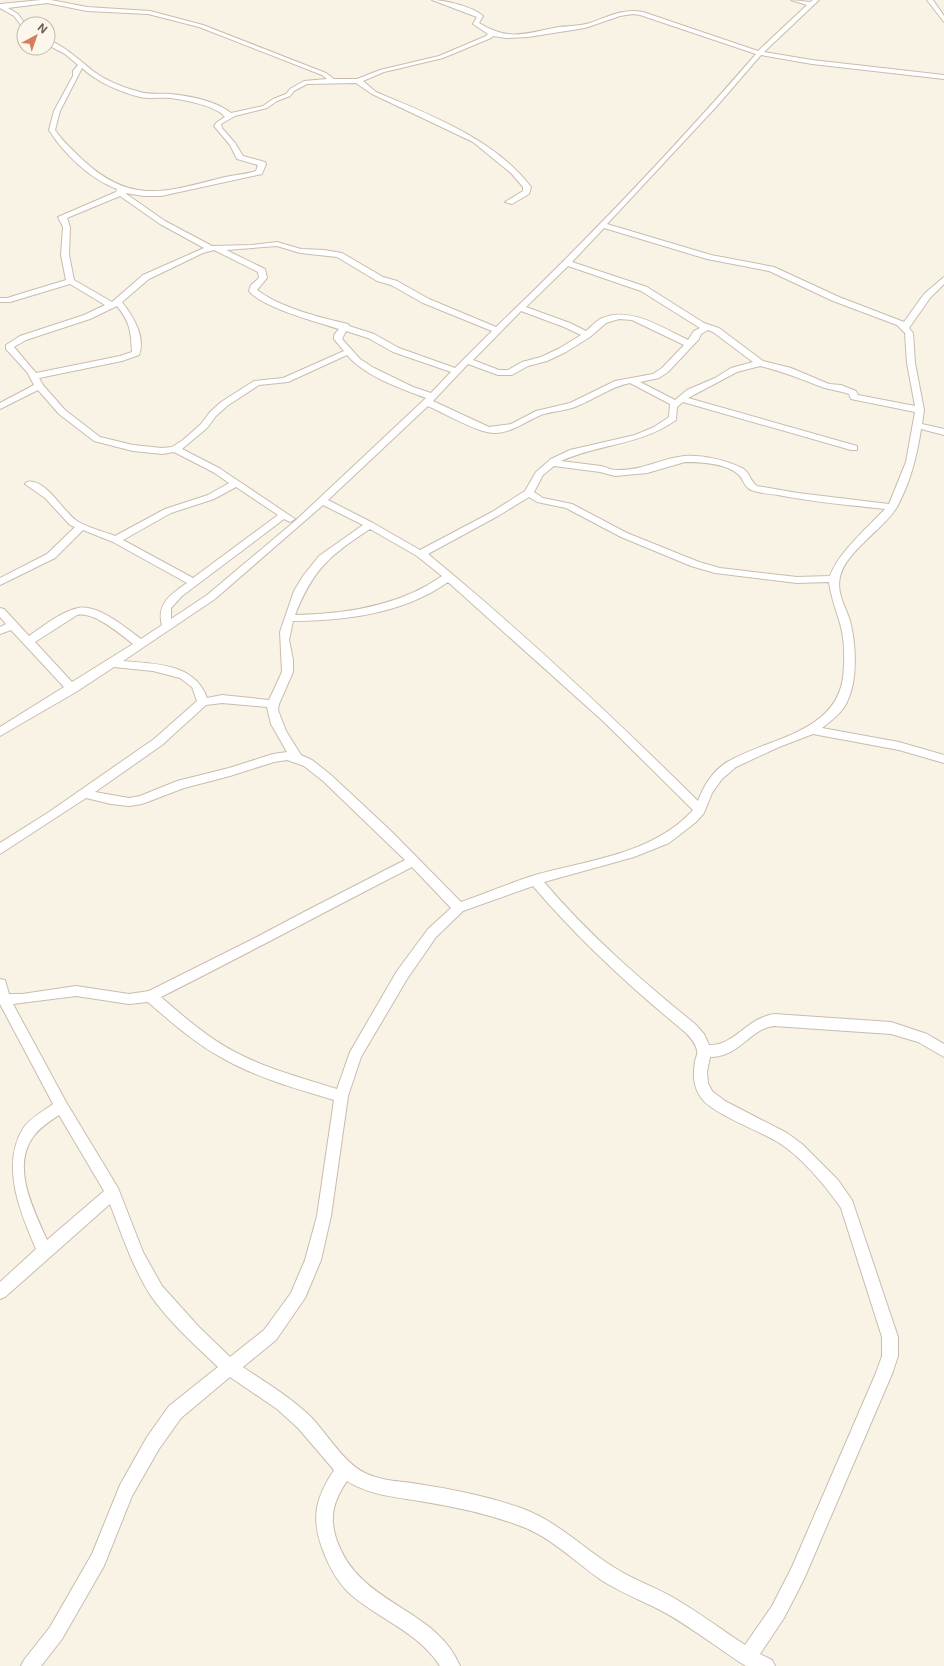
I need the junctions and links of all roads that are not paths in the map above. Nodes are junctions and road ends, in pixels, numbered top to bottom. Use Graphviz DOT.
graph roads {
  1 [pos="435,0"];
  2 [pos="794,0"];
  3 [pos="930,0"];
  4 [pos="814,2"];
  5 [pos="1,7"];
  6 [pos="17,16"];
  7 [pos="944,20"];
  8 [pos="491,33"];
  9 [pos="56,47"];
  10 [pos="759,53"];
  11 [pos="81,65"];
  12 [pos="944,77"];
  13 [pos="328,81"];
  14 [pos="358,81"];
  15 [pos="229,117"];
  16 [pos="118,191"];
  17 [pos="509,202"];
  18 [pos="601,226"];
  19 [pos="213,248"];
  20 [pos="566,263"];
  21 [pos="944,280"];
  22 [pos="71,281"];
  23 [pos="0,300"];
  24 [pos="115,304"];
  25 [pos="520,308"];
  26 [pos="344,326"];
  27 [pos="707,327"];
  28 [pos="905,327"];
  29 [pos="497,330"];
  30 [pos="587,335"];
  31 [pos="689,344"];
  32 [pos="350,351"];
  33 [pos="467,361"];
  34 [pos="760,363"];
  35 [pos="458,372"];
  36 [pos="34,376"];
  37 [pos="629,380"];
  38 [pos="39,386"];
  39 [pos="430,400"];
  40 [pos="678,401"];
  41 [pos="0,406"];
  42 [pos="920,410"];
  43 [pos="918,426"];
  44 [pos="944,432"];
  45 [pos="854,448"];
  46 [pos="175,449"];
  47 [pos="553,462"];
  48 [pos="236,483"];
  49 [pos="30,484"];
  50 [pos="529,493"];
  51 [pos="322,501"];
  52 [pos="892,507"];
  53 [pos="284,515"];
  54 [pos="298,523"];
  55 [pos="370,525"];
  56 [pos="81,527"];
  57 [pos="116,540"];
  58 [pos="421,554"];
  59 [pos="449,576"];
  60 [pos="834,579"];
  61 [pos="0,582"];
  62 [pos="193,582"];
  63 [pos="0,612"];
  64 [pos="289,618"];
  65 [pos="12,625"];
  66 [pos="168,627"];
  67 [pos="0,630"];
  68 [pos="29,641"];
  69 [pos="141,644"];
  70 [pos="112,663"];
  71 [pos="72,689"];
  72 [pos="203,702"];
  73 [pos="273,704"];
  74 [pos="812,730"];
  75 [pos="0,732"];
  76 [pos="297,758"];
  77 [pos="944,759"];
  78 [pos="83,793"];
  79 [pos="700,810"];
  80 [pos="0,849"];
  81 [pos="414,861"];
  82 [pos="535,880"];
  83 [pos="459,908"];
  84 [pos="0,984"];
  85 [pos="151,996"];
  86 [pos="4,999"];
  87 [pos="704,1051"];
  88 [pos="944,1051"];
  89 [pos="341,1096"];
  90 [pos="62,1106"];
  91 [pos="113,1194"];
  92 [pos="45,1252"];
  93 [pos="0,1292"];
  94 [pos="230,1368"];
  95 [pos="344,1470"];
  96 [pos="747,1657"];
  97 [pos="30,1666"];
  98 [pos="451,1666"];
  99 [pos="766,1666"];
  1 -- 8 [label="street"];
  2 -- 4 [label="street"];
  3 -- 7 [label="street"];
  4 -- 10 [label="street"];
  5 -- 6 [label="street"];
  5 -- 13 [label="street"];
  8 -- 10 [label="street"];
  8 -- 14 [label="street"];
  9 -- 11 [label="street"];
  10 -- 12 [label="street"];
  10 -- 18 [label="street"];
  11 -- 15 [label="street"];
  11 -- 16 [label="street"];
  13 -- 14 [label="street"];
  13 -- 15 [label="street"];
  14 -- 17 [label="street"];
  15 -- 16 [label="street"];
  16 -- 19 [label="street"];
  16 -- 22 [label="street"];
  18 -- 20 [label="street"];
  18 -- 28 [label="street"];
  19 -- 24 [label="street"];
  19 -- 26 [label="street"];
  19 -- 29 [label="street"];
  20 -- 25 [label="street"];
  20 -- 27 [label="street"];
  21 -- 28 [label="street"];
  22 -- 23 [label="street"];
  22 -- 24 [label="street"];
  24 -- 36 [label="street"];
  24 -- 36 [label="street"];
  25 -- 29 [label="street"];
  25 -- 30 [label="street"];
  26 -- 32 [label="street"];
  26 -- 35 [label="street"];
  27 -- 31 [label="street"];
  27 -- 34 [label="street"];
  28 -- 42 [label="street"];
  29 -- 33 [label="street"];
  30 -- 31 [label="street"];
  30 -- 33 [label="street"];
  31 -- 37 [label="street"];
  32 -- 39 [label="street"];
  32 -- 46 [label="street"];
  33 -- 35 [label="street"];
  34 -- 40 [label="street"];
  34 -- 42 [label="street"];
  35 -- 39 [label="street"];
  36 -- 38 [label="street"];
  37 -- 39 [label="street"];
  37 -- 40 [label="street"];
  38 -- 41 [label="street"];
  38 -- 46 [label="street"];
  39 -- 51 [label="street"];
  40 -- 45 [label="street"];
  40 -- 47 [label="street"];
  42 -- 43 [label="street"];
  43 -- 44 [label="street"];
  43 -- 52 [label="street"];
  46 -- 48 [label="street"];
  47 -- 50 [label="street"];
  47 -- 52 [label="street"];
  48 -- 53 [label="street"];
  48 -- 57 [label="street"];
  49 -- 56 [label="street"];
  50 -- 58 [label="street"];
  50 -- 60 [label="street"];
  51 -- 54 [label="street"];
  51 -- 55 [label="street"];
  52 -- 60 [label="street"];
  53 -- 54 [label="street"];
  53 -- 62 [label="street"];
  54 -- 66 [label="street"];
  55 -- 58 [label="street"];
  55 -- 64 [label="street"];
  56 -- 57 [label="street"];
  56 -- 61 [label="street"];
  57 -- 62 [label="street"];
  58 -- 59 [label="street"];
  59 -- 64 [label="street"];
  59 -- 79 [label="street"];
  60 -- 74 [label="street"];
  62 -- 66 [label="street"];
  63 -- 65 [label="street"];
  64 -- 73 [label="street"];
  65 -- 67 [label="street"];
  65 -- 68 [label="street"];
  66 -- 69 [label="street"];
  68 -- 69 [label="street"];
  68 -- 71 [label="street"];
  69 -- 70 [label="street"];
  70 -- 71 [label="street"];
  70 -- 72 [label="street"];
  71 -- 75 [label="street"];
  72 -- 73 [label="street"];
  72 -- 78 [label="street"];
  73 -- 76 [label="street"];
  74 -- 77 [label="street"];
  74 -- 79 [label="street"];
  76 -- 78 [label="street"];
  76 -- 81 [label="street"];
  78 -- 80 [label="street"];
  79 -- 82 [label="street"];
  81 -- 83 [label="street"];
  81 -- 85 [label="street"];
  82 -- 83 [label="street"];
  82 -- 87 [label="street"];
  83 -- 89 [label="street"];
  84 -- 86 [label="street"];
  85 -- 86 [label="street"];
  85 -- 89 [label="street"];
  86 -- 90 [label="street"];
  87 -- 88 [label="street"];
  87 -- 96 [label="street"];
  89 -- 94 [label="street"];
  90 -- 91 [label="street"];
  90 -- 92 [label="street"];
  91 -- 92 [label="street"];
  91 -- 94 [label="street"];
  92 -- 93 [label="street"];
  94 -- 95 [label="street"];
  94 -- 97 [label="street"];
  95 -- 96 [label="street"];
  95 -- 98 [label="street"];
  96 -- 99 [label="street"];
}
